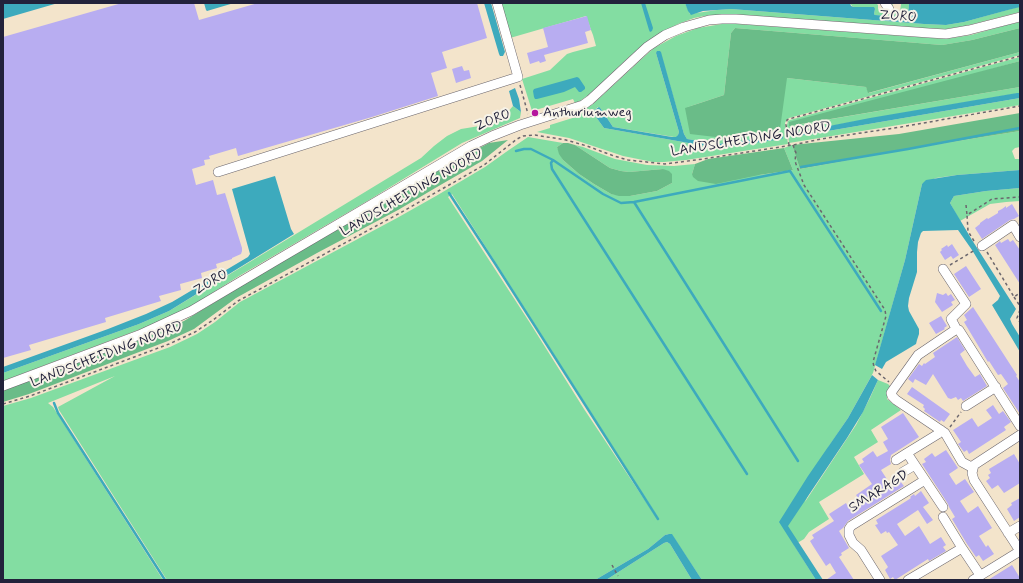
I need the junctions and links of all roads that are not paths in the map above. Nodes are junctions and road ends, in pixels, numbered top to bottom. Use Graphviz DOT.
graph roads {
  1 [pos="497,3"];
  2 [pos="1020,17"];
  3 [pos="218,172"];
  4 [pos="1020,237"];
  5 [pos="982,246"];
  6 [pos="943,269"];
  7 [pos="957,330"];
  8 [pos="3,386"];
  9 [pos="996,387"];
  10 [pos="966,406"];
  11 [pos="1020,426"];
  12 [pos="943,432"];
  13 [pos="1020,436"];
  14 [pos="908,453"];
  15 [pos="896,460"];
  16 [pos="915,465"];
  17 [pos="973,468"];
  18 [pos="903,472"];
  19 [pos="925,480"];
  20 [pos="943,507"];
  21 [pos="943,517"];
  22 [pos="1020,526"];
  23 [pos="1008,533"];
  24 [pos="962,548"];
  25 [pos="1020,551"];
  26 [pos="976,578"];
  27 [pos="880,580"];
  28 [pos="908,580"];
  1 -- 3 [label="street"];
  2 -- 8 [label="street, ZORO"];
  4 -- 5 [label="street"];
  6 -- 7 [label="street"];
  7 -- 9 [label="street"];
  7 -- 12 [label="street"];
  9 -- 10 [label="street"];
  9 -- 11 [label="street"];
  12 -- 14 [label="street, SMARAGD"];
  12 -- 17 [label="street"];
  13 -- 17 [label="street"];
  14 -- 15 [label="street, SMARAGD"];
  14 -- 16 [label="street, SMARAGD"];
  16 -- 18 [label="street, SMARAGD"];
  16 -- 19 [label="street, SMARAGD"];
  17 -- 23 [label="street"];
  19 -- 20 [label="street, SMARAGD"];
  19 -- 27 [label="street, SMARAGD"];
  21 -- 24 [label="street"];
  22 -- 23 [label="street"];
  23 -- 25 [label="street"];
  24 -- 26 [label="street"];
  24 -- 28 [label="street"];
  25 -- 26 [label="street"];
}
